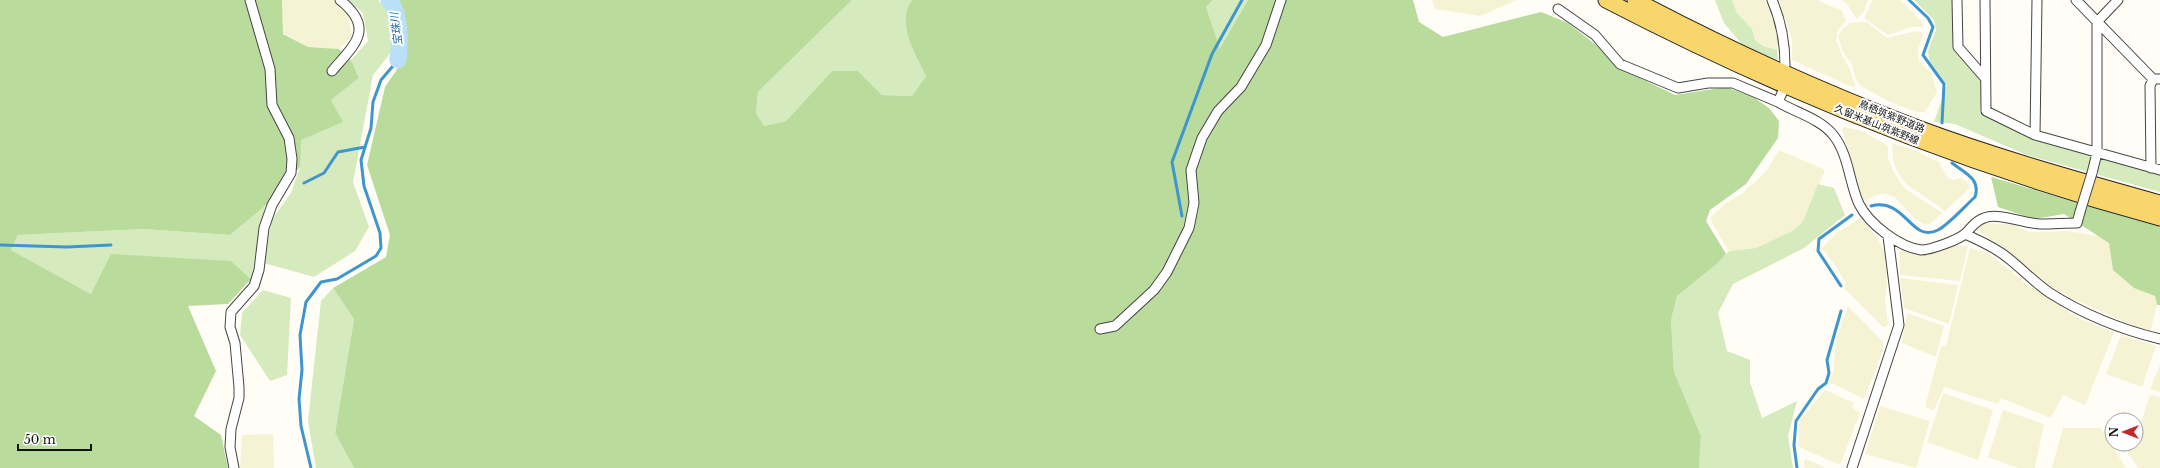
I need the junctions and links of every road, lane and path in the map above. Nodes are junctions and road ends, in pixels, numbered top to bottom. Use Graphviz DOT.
graph roads {
  1 [pos="250,0"];
  2 [pos="340,0"];
  3 [pos="1281,0"];
  4 [pos="1606,0"];
  5 [pos="1634,0"];
  6 [pos="1772,0"];
  7 [pos="1957,0"];
  8 [pos="1985,0"];
  9 [pos="2037,0"];
  10 [pos="2076,0"];
  11 [pos="2118,0"];
  12 [pos="1558,9"];
  13 [pos="2098,22"];
  14 [pos="1785,65"];
  15 [pos="332,71"];
  16 [pos="1985,78"];
  17 [pos="2156,79"];
  18 [pos="1782,93"];
  19 [pos="1778,102"];
  20 [pos="2036,135"];
  21 [pos="2097,154"];
  22 [pos="2155,169"];
  23 [pos="2160,203"];
  24 [pos="2160,218"];
  25 [pos="1965,234"];
  26 [pos="1888,236"];
  27 [pos="1100,329"];
  28 [pos="2160,339"];
  29 [pos="234,468"];
  30 [pos="1852,468"];
  1 -- 29 [label="street"];
  2 -- 15 [label="street"];
  3 -- 27 [label="street"];
  4 -- 24 [label="main road, 久留米基山筑紫野線"];
  5 -- 23 [label="main road, 鳥栖筑紫野道路"];
  6 -- 14 [label="street"];
  7 -- 16 [label="street"];
  8 -- 16 [label="street"];
  9 -- 20 [label="street"];
  10 -- 13 [label="street"];
  11 -- 13 [label="street"];
  12 -- 19 [label="street"];
  13 -- 17 [label="street"];
  13 -- 21 [label="street"];
  16 -- 20 [label="street"];
  17 -- 22 [label="street"];
  18 -- 19 [label="street"];
  19 -- 26 [label="street"];
  20 -- 21 [label="street"];
  21 -- 22 [label="street"];
  21 -- 25 [label="street, bridge"];
  25 -- 26 [label="street"];
  25 -- 28 [label="street"];
  26 -- 30 [label="street"];
}
